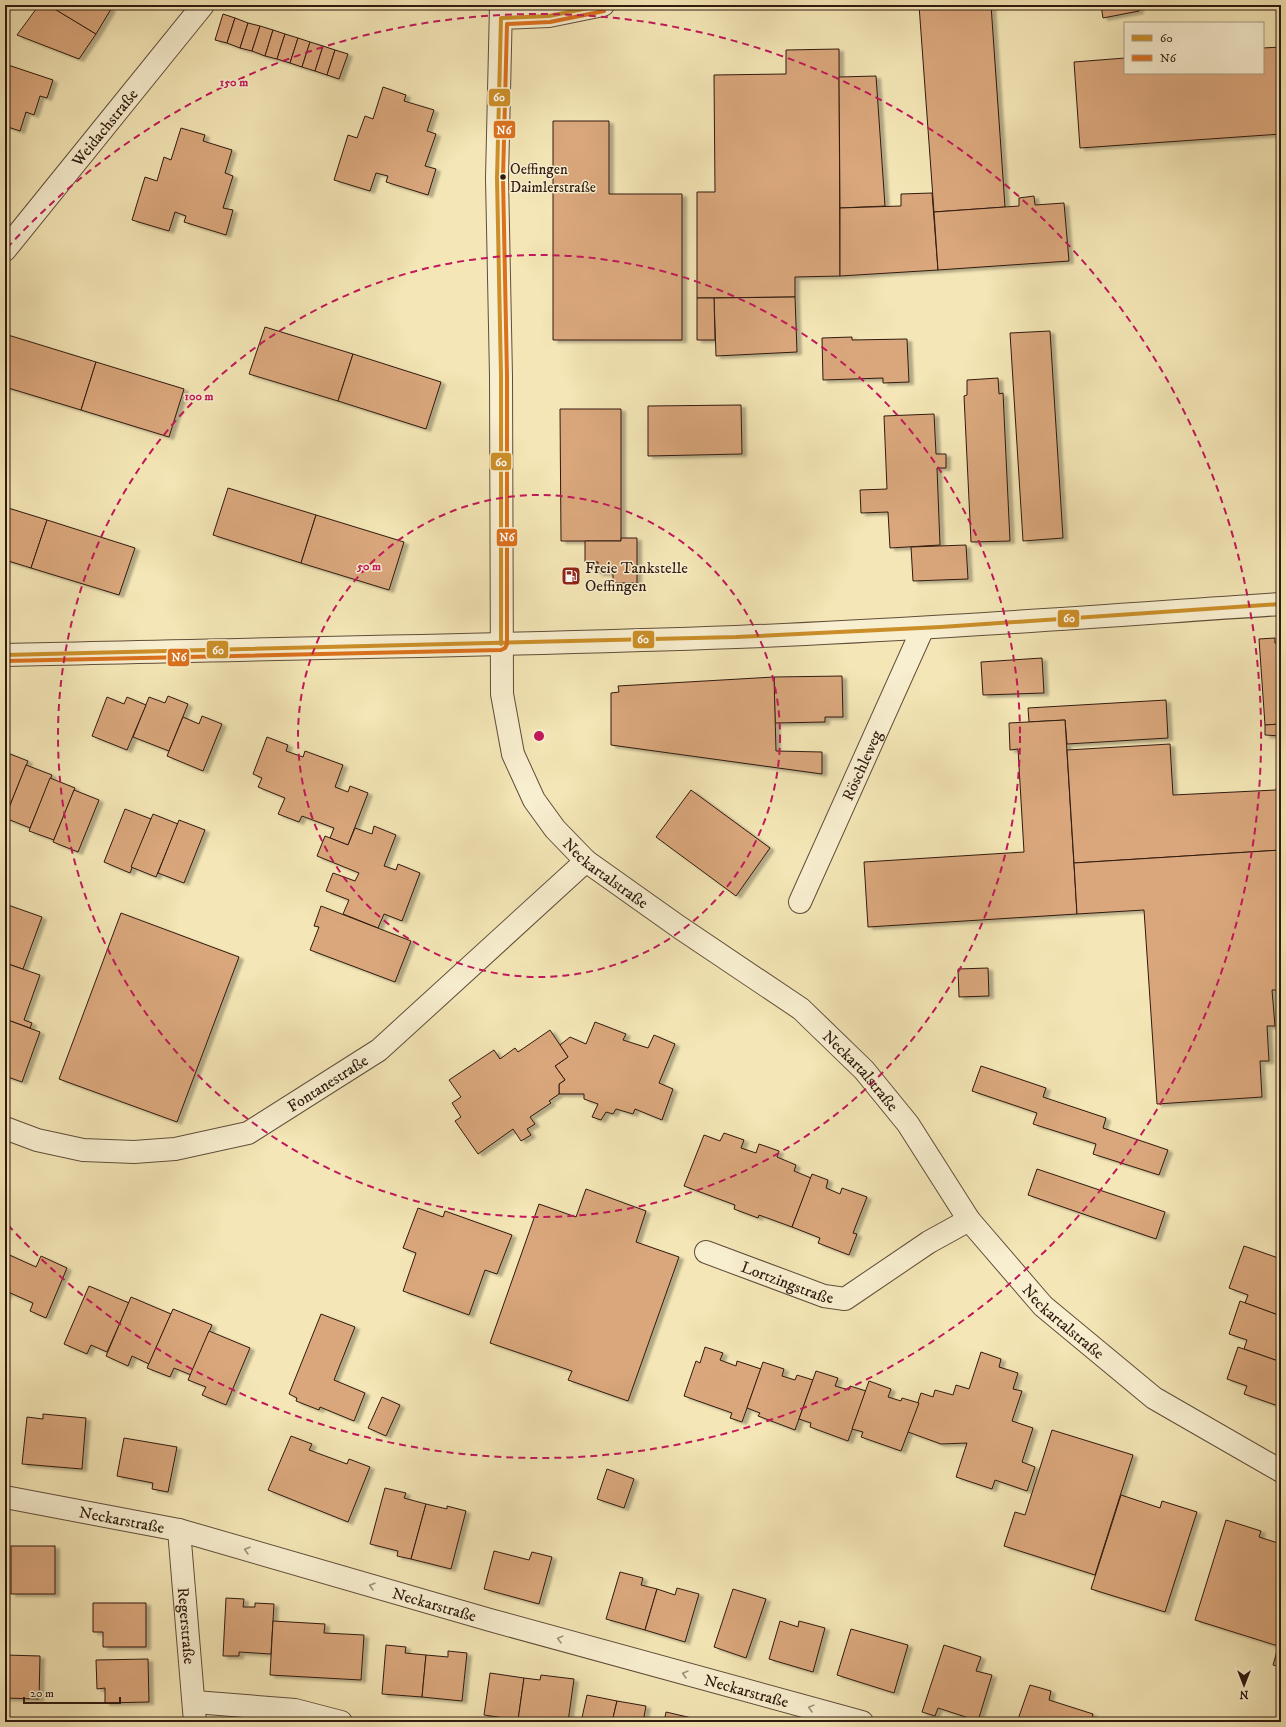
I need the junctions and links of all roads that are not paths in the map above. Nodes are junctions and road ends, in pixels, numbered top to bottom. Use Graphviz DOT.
graph roads {
  1 [pos="203,5"];
  2 [pos="603,5"];
  3 [pos="501,12"];
  4 [pos="5,250"];
  5 [pos="1281,604"];
  6 [pos="924,628"];
  7 [pos="501,644"];
  8 [pos="5,655"];
  9 [pos="586,861"];
  10 [pos="800,902"];
  11 [pos="5,1128"];
  12 [pos="969,1220"];
  13 [pos="706,1252"];
  14 [pos="1281,1471"];
  15 [pos="5,1497"];
  16 [pos="179,1530"];
  17 [pos="195,1712"];
  18 [pos="341,1722"];
  19 [pos="862,1722"];
  1 -- 4 [label="street, Weidachstraße"];
  2 -- 3 [label="street"];
  3 -- 7 [label="street, Neckartalstraße"];
  5 -- 6 [label="street"];
  6 -- 7 [label="street"];
  6 -- 10 [label="street, Röschleweg"];
  7 -- 8 [label="street"];
  7 -- 9 [label="street, Neckartalstraße"];
  9 -- 11 [label="street, Fontanestraße"];
  9 -- 12 [label="street, Neckartalstraße"];
  12 -- 13 [label="street, Lortzingstraße"];
  12 -- 14 [label="street, Neckartalstraße"];
  15 -- 16 [label="street, Neckarstraße"];
  16 -- 17 [label="street, Regerstraße"];
  19 -- 16 [label="street, Neckarstraße, one-way"];
  17 -- 18 [label="street"];
}
